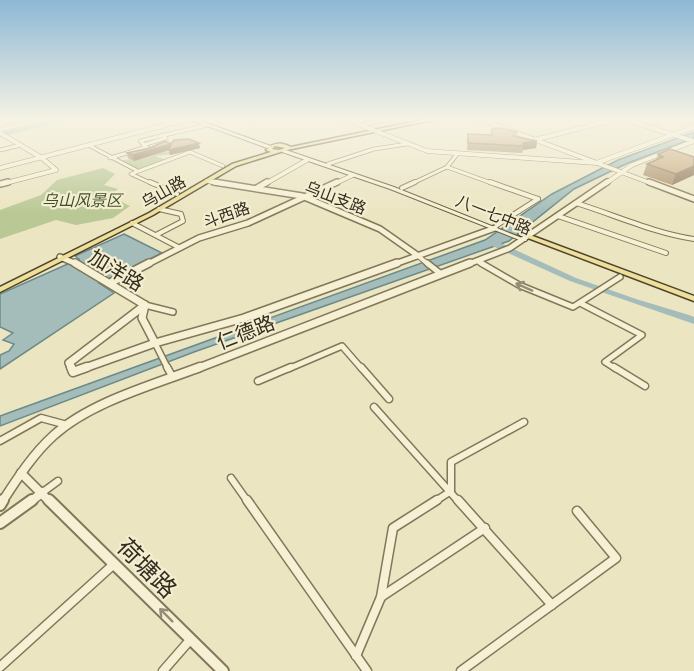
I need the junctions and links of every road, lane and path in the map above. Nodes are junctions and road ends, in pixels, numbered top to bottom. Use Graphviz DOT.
graph roads {
  1 [pos="30,150"];
  2 [pos="73,150"];
  3 [pos="97,150"];
  4 [pos="148,150"];
  5 [pos="268,150"];
  6 [pos="269,150"];
  7 [pos="289,150"];
  8 [pos="291,150"];
  9 [pos="369,150"];
  10 [pos="425,150"];
  11 [pos="438,150"];
  12 [pos="562,150"];
  13 [pos="636,150"];
  14 [pos="669,150"];
  15 [pos="127,153"];
  16 [pos="457,153"];
  17 [pos="42,158"];
  18 [pos="110,158"];
  19 [pos="306,160"];
  20 [pos="590,161"];
  21 [pos="328,164"];
  22 [pos="598,164"];
  23 [pos="223,166"];
  24 [pos="447,167"];
  25 [pos="0,168"];
  26 [pos="136,170"];
  27 [pos="619,172"];
  28 [pos="353,175"];
  29 [pos="207,181"];
  30 [pos="0,184"];
  31 [pos="257,188"];
  32 [pos="402,188"];
  33 [pos="177,194"];
  34 [pos="302,196"];
  35 [pos="694,199"];
  36 [pos="576,203"];
  37 [pos="159,209"];
  38 [pos="558,216"];
  39 [pos="132,223"];
  40 [pos="496,226"];
  41 [pos="156,235"];
  42 [pos="524,237"];
  43 [pos="694,239"];
  44 [pos="180,248"];
  45 [pos="666,253"];
  46 [pos="417,255"];
  47 [pos="62,258"];
  48 [pos="477,261"];
  49 [pos="441,274"];
  50 [pos="620,277"];
  51 [pos="107,282"];
  52 [pos="0,284"];
  53 [pos="0,290"];
  54 [pos="694,301"];
  55 [pos="582,304"];
  56 [pos="145,305"];
  57 [pos="173,312"];
  58 [pos="155,343"];
  59 [pos="172,376"];
  60 [pos="258,381"];
  61 [pos="645,386"];
  62 [pos="389,399"];
  63 [pos="374,407"];
  64 [pos="524,422"];
  65 [pos="67,424"];
  66 [pos="0,441"];
  67 [pos="21,473"];
  68 [pos="231,478"];
  69 [pos="58,481"];
  70 [pos="451,491"];
  71 [pos="43,492"];
  72 [pos="0,505"];
  73 [pos="577,511"];
  74 [pos="0,523"];
  75 [pos="484,528"];
  76 [pos="115,563"];
  77 [pos="381,597"];
  78 [pos="552,605"];
  79 [pos="190,640"];
  80 [pos="356,656"];
  81 [pos="0,667"];
  82 [pos="468,669"];
  83 [pos="163,671"];
  84 [pos="223,671"];
  85 [pos="367,671"];
  1 -- 17 [label="street"];
  2 -- 17 [label="street"];
  3 -- 18 [label="street"];
  4 -- 15 [label="street"];
  5 -- 23 [label="main road, 乌山路"];
  6 -- 29 [label="main road, 乌山路"];
  7 -- 19 [label="main road, 八一七中路"];
  8 -- 21 [label="main road, 八一七中路"];
  9 -- 21 [label="street"];
  10 -- 16 [label="street"];
  11 -- 16 [label="street"];
  12 -- 20 [label="street"];
  13 -- 22 [label="street"];
  14 -- 27 [label="street"];
  15 -- 18 [label="street"];
  16 -- 20 [label="street"];
  16 -- 22 [label="street"];
  16 -- 24 [label="street"];
  17 -- 25 [label="street"];
  17 -- 30 [label="street"];
  18 -- 26 [label="street"];
  19 -- 28 [label="main road, 八一七中路"];
  19 -- 31 [label="street"];
  20 -- 22 [label="street"];
  21 -- 32 [label="main road, 八一七中路"];
  22 -- 27 [label="street"];
  23 -- 26 [label="street"];
  23 -- 33 [label="main road, 乌山路"];
  24 -- 32 [label="street"];
  24 -- 40 [label="street"];
  26 -- 33 [label="street"];
  27 -- 35 [label="street"];
  27 -- 36 [label="street"];
  28 -- 34 [label="street, 斗西路"];
  28 -- 40 [label="main road, 八一七中路"];
  29 -- 31 [label="street, 乌山支路"];
  29 -- 37 [label="main road, 乌山路"];
  31 -- 34 [label="street, 乌山支路"];
  32 -- 40 [label="main road, 八一七中路"];
  33 -- 47 [label="main road, 乌山路"];
  34 -- 44 [label="street, 斗西路"];
  34 -- 46 [label="street, 乌山支路"];
  36 -- 38 [label="street"];
  36 -- 43 [label="street"];
  37 -- 39 [label="main road, 乌山路"];
  37 -- 41 [label="street"];
  38 -- 42 [label="street"];
  38 -- 45 [label="street"];
  39 -- 41 [label="street"];
  39 -- 47 [label="main road, 乌山路"];
  40 -- 42 [label="main road, 八一七中路"];
  40 -- 46 [label="street"];
  41 -- 44 [label="street"];
  42 -- 48 [label="street, 仁德路"];
  42 -- 50 [label="main road, 八一七中路"];
  42 -- 54 [label="main road, 八一七中路"];
  44 -- 51 [label="street, 斗西路"];
  46 -- 49 [label="street, 乌山支路"];
  46 -- 58 [label="street"];
  47 -- 51 [label="street, 加洋路"];
  47 -- 52 [label="main road, 乌山路"];
  47 -- 53 [label="main road, 乌山路"];
  48 -- 49 [label="street, 仁德路"];
  55 -- 48 [label="street, one-way"];
  49 -- 59 [label="street, 仁德路"];
  50 -- 54 [label="main road, 八一七中路"];
  50 -- 55 [label="street"];
  51 -- 56 [label="street, 加洋路"];
  55 -- 61 [label="street"];
  56 -- 57 [label="street"];
  56 -- 58 [label="street, 加洋路"];
  56 -- 58 [label="street"];
  58 -- 59 [label="street, 加洋路"];
  59 -- 65 [label="street, 仁德路"];
  60 -- 62 [label="street"];
  63 -- 70 [label="street"];
  64 -- 70 [label="street"];
  65 -- 66 [label="street"];
  65 -- 67 [label="street, 仁德路"];
  67 -- 71 [label="street, 荷塘路"];
  67 -- 72 [label="street, 仁德路"];
  68 -- 80 [label="street"];
  69 -- 71 [label="street"];
  70 -- 75 [label="street"];
  70 -- 77 [label="street"];
  71 -- 74 [label="street"];
  71 -- 76 [label="street, 荷塘路"];
  73 -- 78 [label="street"];
  75 -- 77 [label="street"];
  75 -- 78 [label="street"];
  79 -- 76 [label="street, 荷塘路, one-way"];
  76 -- 81 [label="street"];
  77 -- 80 [label="street"];
  78 -- 82 [label="street"];
  79 -- 83 [label="street"];
  79 -- 84 [label="street, 荷塘路"];
  80 -- 85 [label="street"];
}
